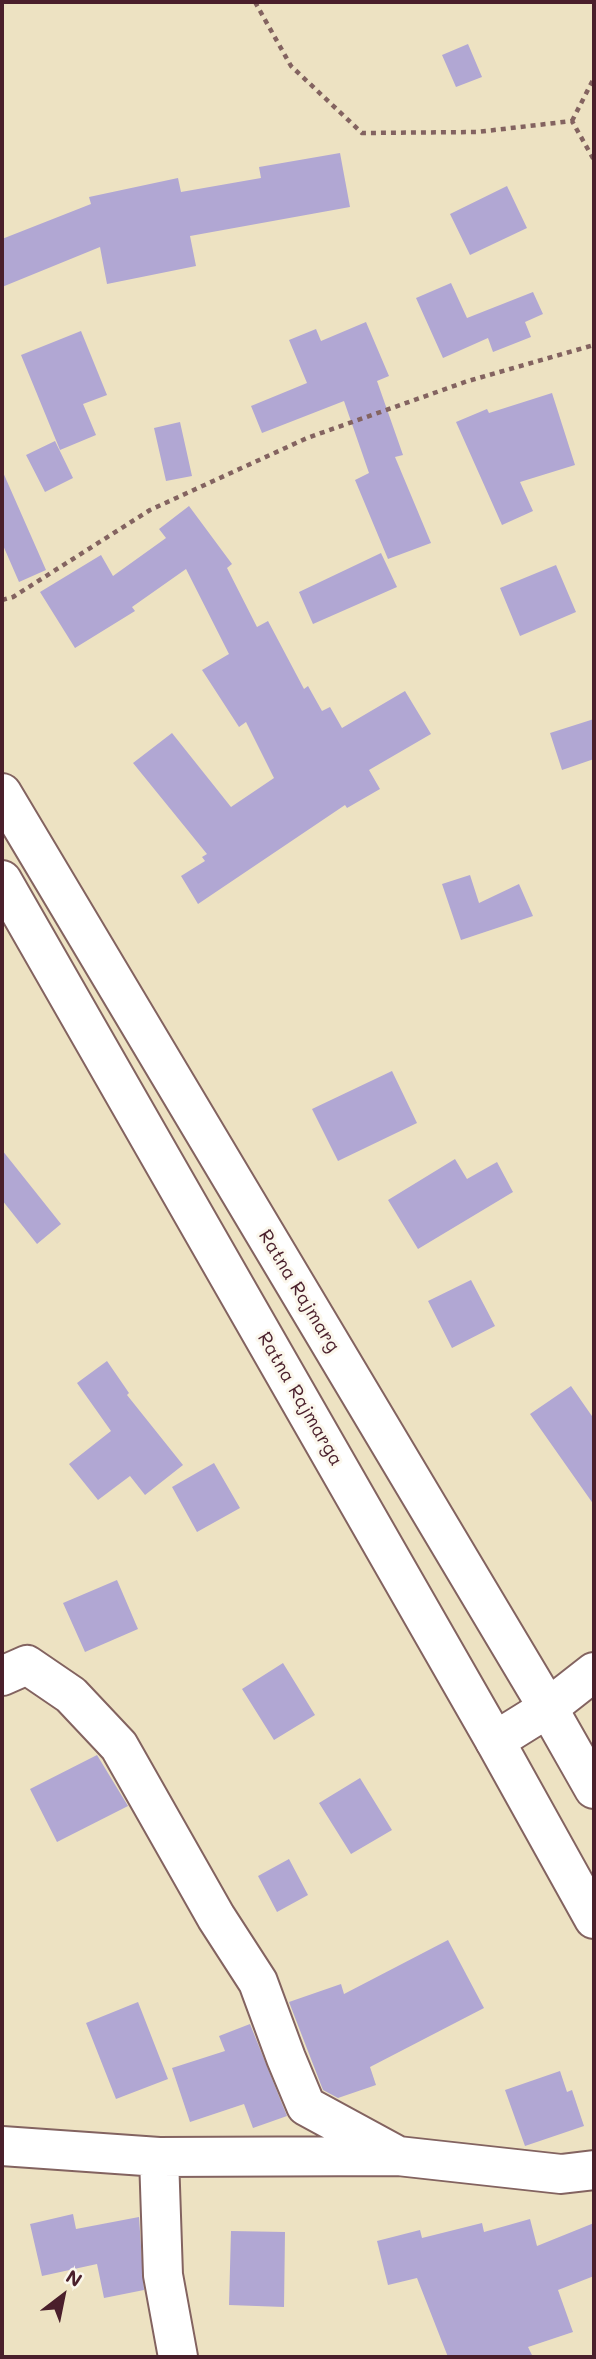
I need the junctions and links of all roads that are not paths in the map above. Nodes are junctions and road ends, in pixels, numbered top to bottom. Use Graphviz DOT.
graph roads {
  1 [pos="2,793"];
  2 [pos="2,880"];
  3 [pos="594,1672"];
  4 [pos="2,1675"];
  5 [pos="548,1708"];
  6 [pos="495,1741"];
  7 [pos="594,1789"];
  8 [pos="594,1919"];
  9 [pos="2,2146"];
  10 [pos="397,2156"];
  11 [pos="159,2157"];
  12 [pos="594,2170"];
  13 [pos="178,2357"];
  1 -- 5 [label="main road, Ratna Rajmarg"];
  2 -- 6 [label="main road, Ratna Rajmarga"];
  3 -- 5 [label="main road"];
  4 -- 10 [label="main road"];
  5 -- 6 [label="main road"];
  5 -- 7 [label="main road, Ratna Rajmarg"];
  6 -- 8 [label="main road, Ratna Rajmarga"];
  9 -- 11 [label="main road"];
  10 -- 11 [label="main road"];
  10 -- 12 [label="main road"];
  11 -- 13 [label="main road"];
}
